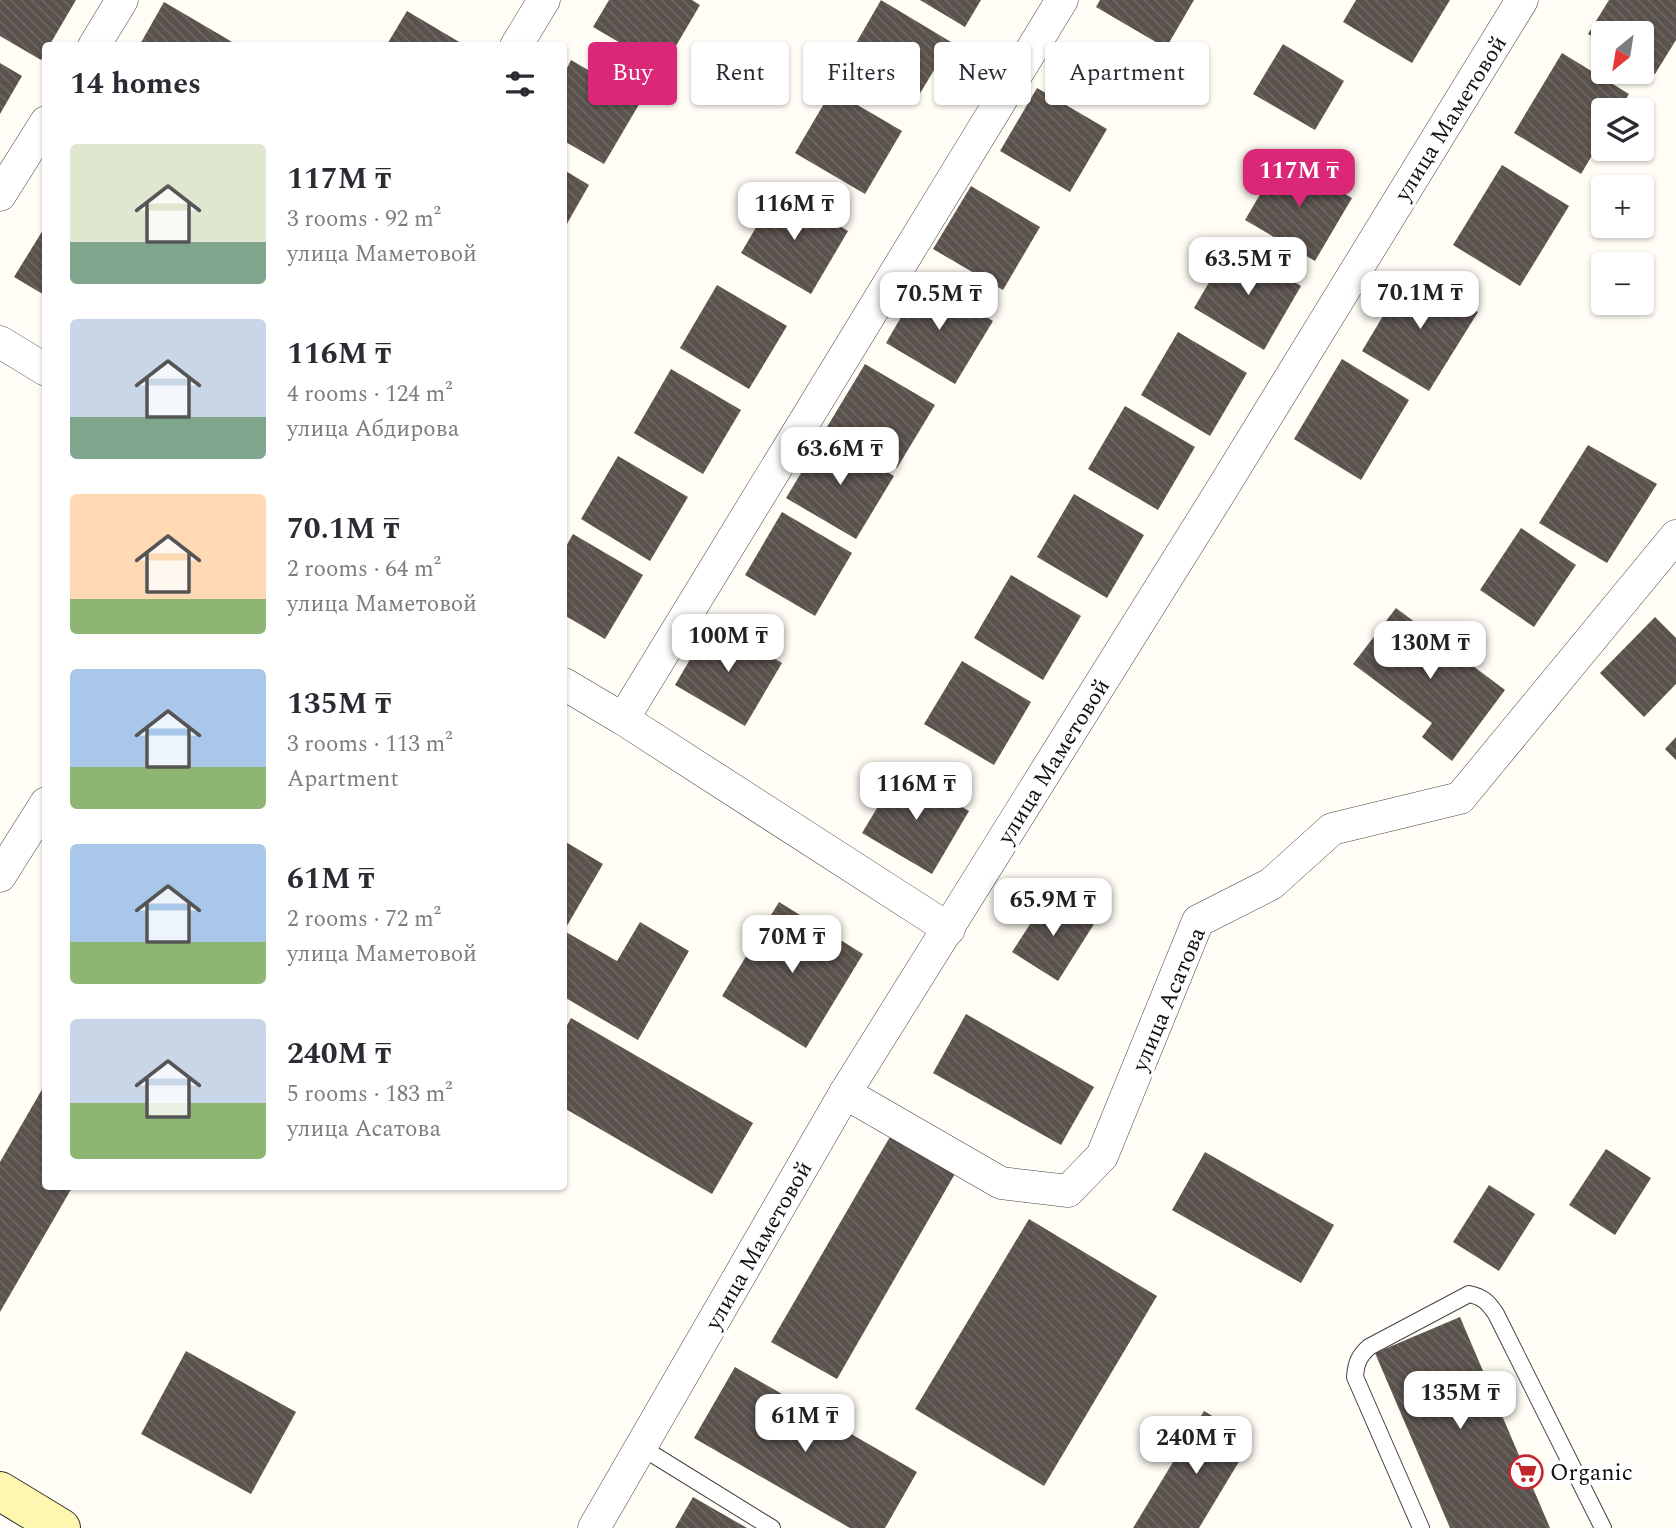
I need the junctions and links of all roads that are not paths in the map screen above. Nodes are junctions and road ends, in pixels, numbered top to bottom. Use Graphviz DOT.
graph roads {
  1 [pos="122,0"];
  2 [pos="544,0"];
  3 [pos="1062,0"];
  4 [pos="1522,0"];
  5 [pos="96,42"];
  6 [pos="518,42"];
  7 [pos="42,128"];
  8 [pos="0,195"];
  9 [pos="0,342"];
  10 [pos="42,368"];
  11 [pos="1676,536"];
  12 [pos="567,686"];
  13 [pos="622,719"];
  14 [pos="42,809"];
  15 [pos="0,876"];
  16 [pos="949,929"];
  17 [pos="845,1093"];
  18 [pos="641,1447"];
  19 [pos="0,1491"];
  20 [pos="61,1528"];
  21 [pos="594,1528"];
  22 [pos="772,1528"];
  23 [pos="1421,1528"];
  24 [pos="1603,1528"];
  1 -- 5 [label="street"];
  2 -- 6 [label="street"];
  3 -- 13 [label="street"];
  4 -- 16 [label="street, улица Маметовой"];
  7 -- 8 [label="street"];
  9 -- 10 [label="street"];
  11 -- 17 [label="street, улица Асатова"];
  12 -- 13 [label="street"];
  13 -- 16 [label="street"];
  14 -- 15 [label="street"];
  16 -- 17 [label="street, улица Маметовой"];
  17 -- 18 [label="street, улица Маметовой"];
  18 -- 21 [label="street, улица Маметовой"];
  18 -- 22 [label="lane"];
  19 -- 20 [label="main road"];
  23 -- 24 [label="lane"];
}
